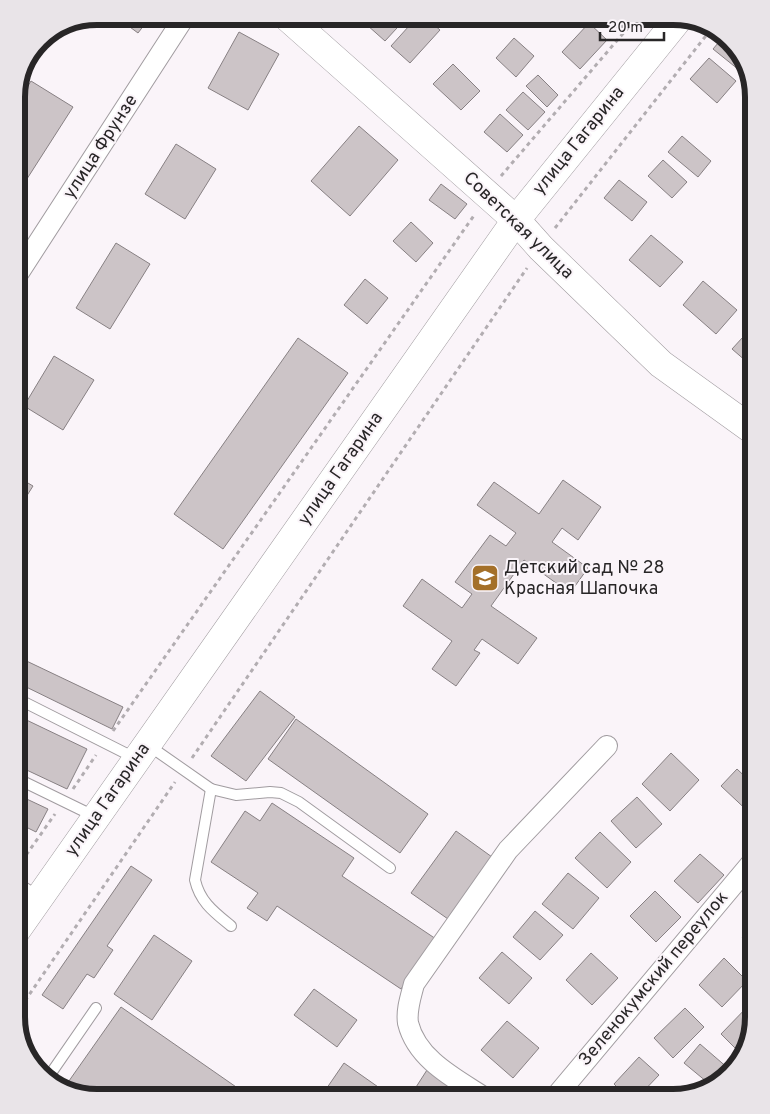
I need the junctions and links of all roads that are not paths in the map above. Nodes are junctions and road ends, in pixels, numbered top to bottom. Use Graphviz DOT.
graph roads {
  1 [pos="179,25"];
  2 [pos="296,25"];
  3 [pos="674,25"];
  4 [pos="516,220"];
  5 [pos="25,263"];
  6 [pos="745,425"];
  7 [pos="25,703"];
  8 [pos="606,746"];
  9 [pos="142,752"];
  10 [pos="25,782"];
  11 [pos="211,789"];
  12 [pos="96,817"];
  13 [pos="390,868"];
  14 [pos="745,871"];
  15 [pos="25,888"];
  16 [pos="40,897"];
  17 [pos="25,918"];
  18 [pos="231,926"];
  19 [pos="96,1008"];
  20 [pos="52,1072"];
  21 [pos="470,1089"];
  22 [pos="562,1089"];
  1 -- 5 [label="street, улица Фрунзе"];
  2 -- 4 [label="main road, Советская улица"];
  3 -- 4 [label="main road, улица Гагарина"];
  4 -- 6 [label="main road, Советская улица"];
  4 -- 9 [label="main road, улица Гагарина"];
  7 -- 9 [label="lane"];
  8 -- 21 [label="street"];
  9 -- 11 [label="lane"];
  9 -- 12 [label="main road, улица Гагарина"];
  10 -- 12 [label="lane"];
  11 -- 13 [label="lane"];
  11 -- 18 [label="lane"];
  12 -- 16 [label="main road, улица Гагарина"];
  14 -- 22 [label="street, Зеленокумский переулок"];
  15 -- 16 [label="lane"];
  16 -- 17 [label="main road, улица Гагарина"];
  19 -- 20 [label="lane"];
}
